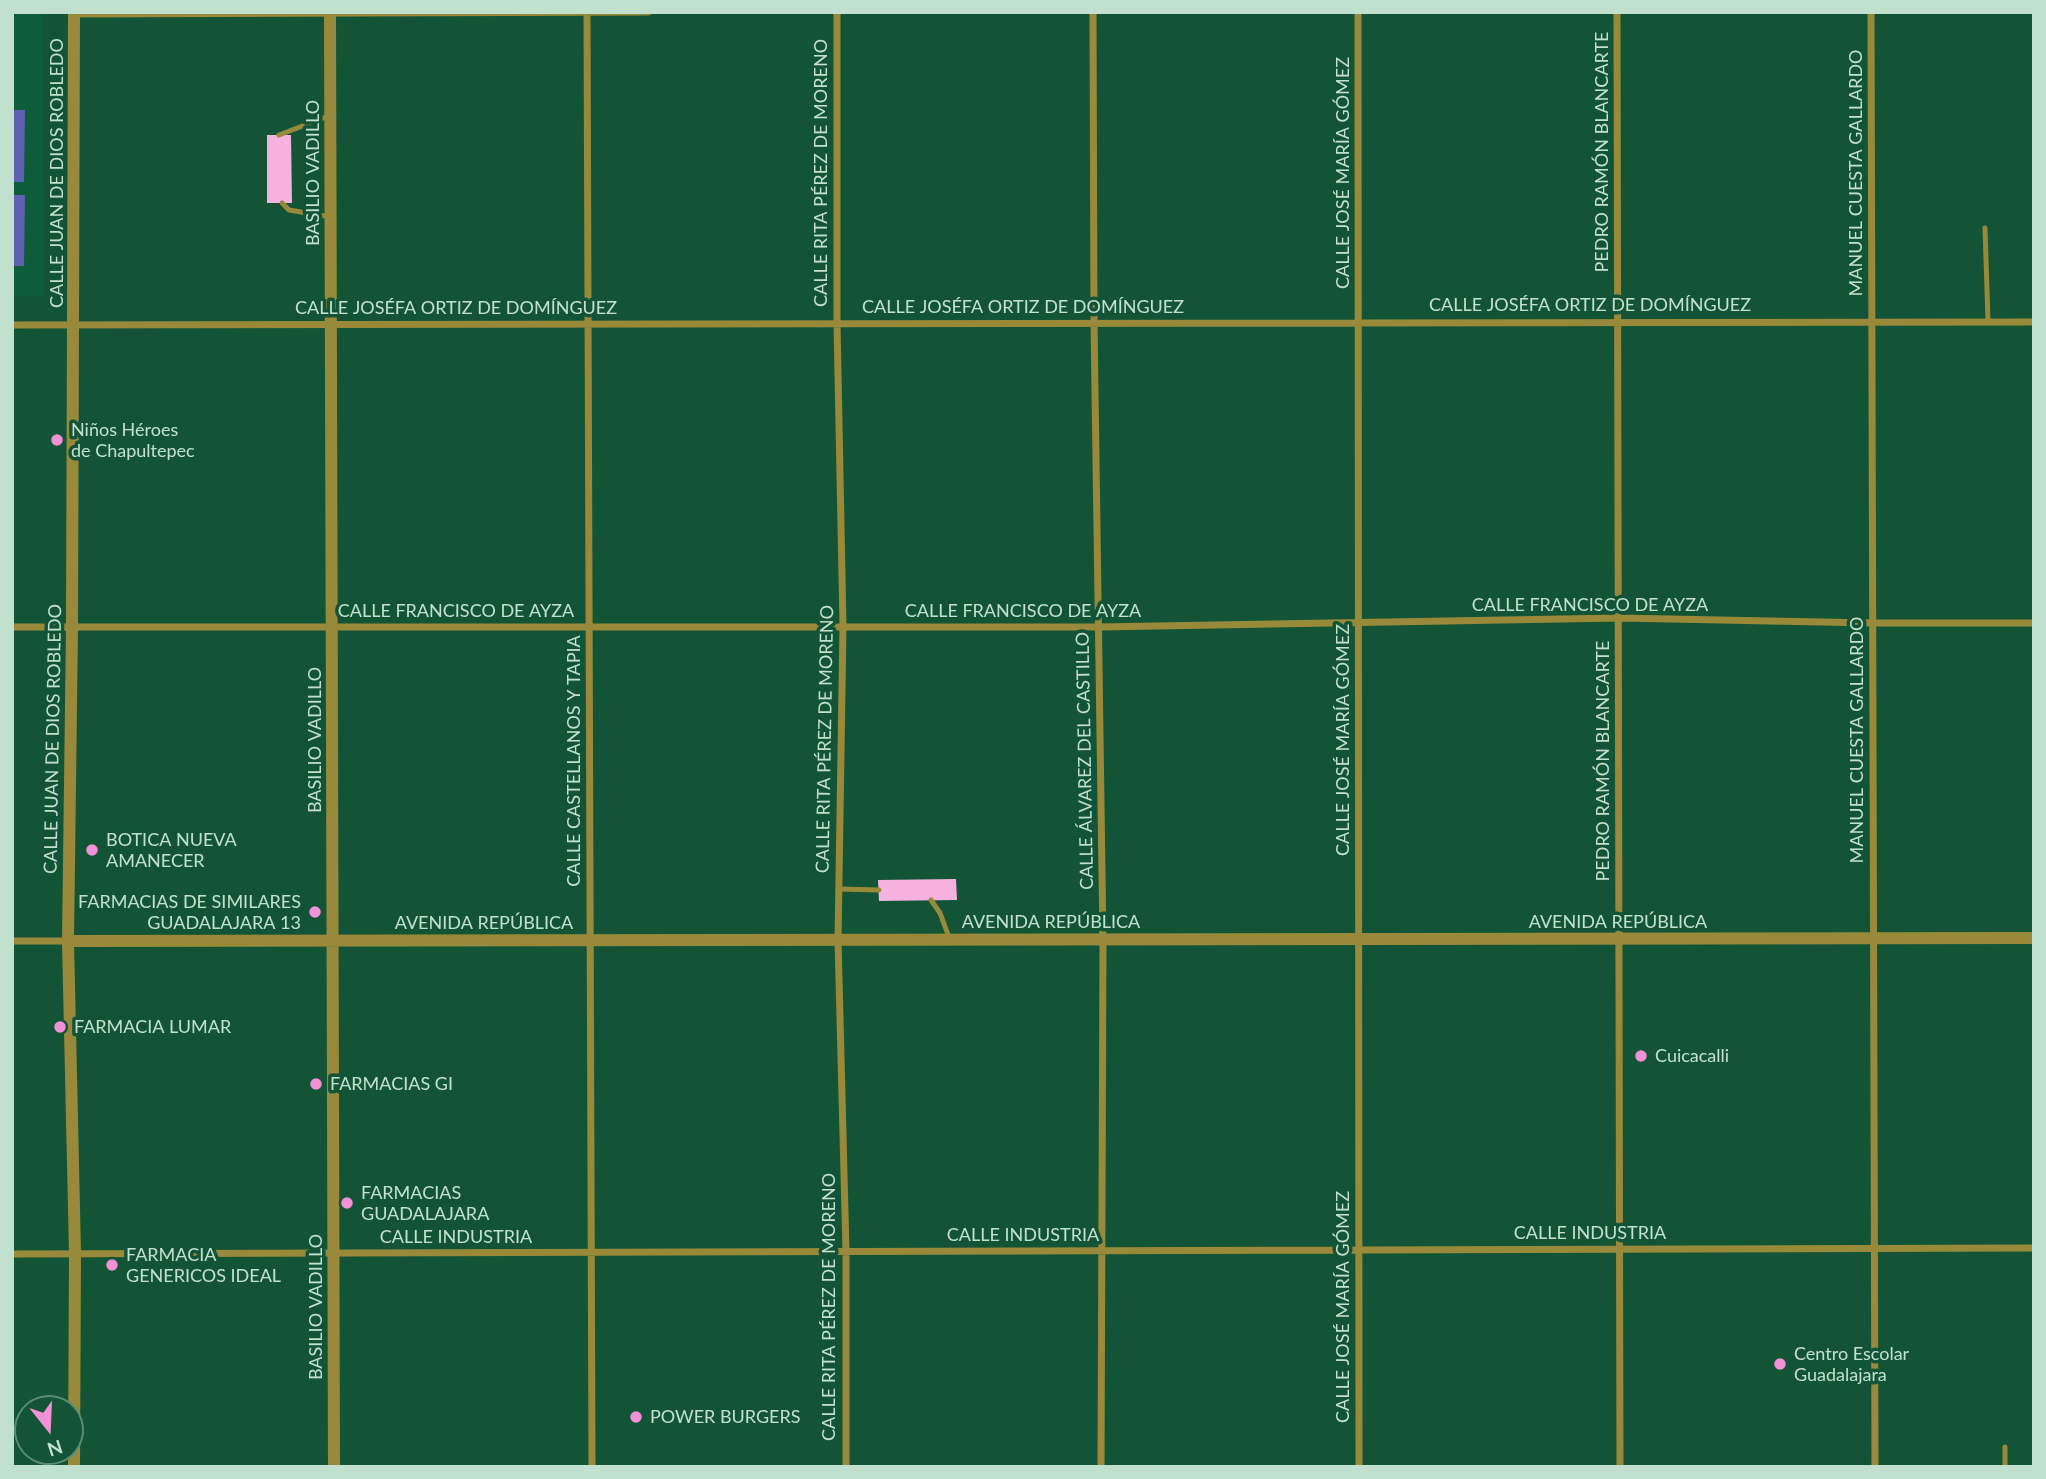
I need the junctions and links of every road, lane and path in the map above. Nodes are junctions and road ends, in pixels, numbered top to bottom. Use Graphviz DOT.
graph roads {
  1 [pos="587,12"];
  2 [pos="648,12"];
  3 [pos="837,12"];
  4 [pos="1093,12"];
  5 [pos="1358,12"];
  6 [pos="1617,12"];
  7 [pos="1871,12"];
  8 [pos="75,13"];
  9 [pos="330,13"];
  10 [pos="331,115"];
  11 [pos="279,135"];
  12 [pos="282,203"];
  13 [pos="331,217"];
  14 [pos="1985,228"];
  15 [pos="1618,321"];
  16 [pos="1871,321"];
  17 [pos="1988,321"];
  18 [pos="2034,321"];
  19 [pos="1094,322"];
  20 [pos="1359,322"];
  21 [pos="837,323"];
  22 [pos="331,324"];
  23 [pos="588,324"];
  24 [pos="12,325"];
  25 [pos="74,325"];
  26 [pos="1619,618"];
  27 [pos="1359,623"];
  28 [pos="1872,623"];
  29 [pos="2034,623"];
  30 [pos="589,626"];
  31 [pos="843,626"];
  32 [pos="72,627"];
  33 [pos="332,627"];
  34 [pos="1099,627"];
  35 [pos="12,628"];
  36 [pos="839,889"];
  37 [pos="879,890"];
  38 [pos="930,900"];
  39 [pos="2034,938"];
  40 [pos="1620,939"];
  41 [pos="1874,939"];
  42 [pos="590,940"];
  43 [pos="838,940"];
  44 [pos="950,940"];
  45 [pos="1102,940"];
  46 [pos="1359,940"];
  47 [pos="12,941"];
  48 [pos="68,941"];
  49 [pos="332,941"];
  50 [pos="1875,1248"];
  51 [pos="2034,1248"];
  52 [pos="1359,1249"];
  53 [pos="1620,1249"];
  54 [pos="1102,1250"];
  55 [pos="846,1251"];
  56 [pos="591,1252"];
  57 [pos="333,1253"];
  58 [pos="12,1254"];
  59 [pos="75,1254"];
  60 [pos="2006,1447"];
  61 [pos="74,1467"];
  62 [pos="334,1467"];
  63 [pos="592,1467"];
  64 [pos="846,1467"];
  65 [pos="1101,1467"];
  66 [pos="1359,1467"];
  67 [pos="1620,1467"];
  68 [pos="1875,1467"];
  69 [pos="2006,1467"];
  1 -- 2 [label="street"];
  1 -- 9 [label="street"];
  1 -- 23 [label="street, CALLE CASTELLANOS Y TAPIA"];
  3 -- 21 [label="street, CALLE RITA PÉREZ DE MORENO"];
  4 -- 19 [label="street, CALLE ÁLVAREZ DEL CASTILLO"];
  5 -- 20 [label="street, CALLE JOSÉ MARÍA GÓMEZ"];
  6 -- 15 [label="street, PEDRO RAMÓN BLANCARTE"];
  7 -- 16 [label="street, MANUEL CUESTA GALLARDO"];
  8 -- 9 [label="street"];
  8 -- 25 [label="street, CALLE JUAN DE DIOS ROBLEDO"];
  9 -- 10 [label="street, BASILIO VADILLO"];
  10 -- 11 [label="lane"];
  10 -- 13 [label="street, BASILIO VADILLO"];
  12 -- 13 [label="lane"];
  13 -- 22 [label="street, BASILIO VADILLO"];
  14 -- 17 [label="lane"];
  15 -- 16 [label="street, CALLE JOSÉFA ORTIZ DE DOMÍNGUEZ"];
  15 -- 20 [label="street, CALLE JOSÉFA ORTIZ DE DOMÍNGUEZ"];
  15 -- 26 [label="street, PEDRO RAMÓN BLANCARTE"];
  16 -- 17 [label="street, CALLE JOSÉFA ORTIZ DE DOMÍNGUEZ"];
  16 -- 28 [label="street, MANUEL CUESTA GALLARDO"];
  17 -- 18 [label="street, CALLE JOSÉFA ORTIZ DE DOMÍNGUEZ"];
  19 -- 20 [label="street, CALLE JOSÉFA ORTIZ DE DOMÍNGUEZ"];
  19 -- 21 [label="street, CALLE JOSÉFA ORTIZ DE DOMÍNGUEZ"];
  19 -- 34 [label="street, CALLE ÁLVAREZ DEL CASTILLO"];
  20 -- 27 [label="street, CALLE JOSÉ MARÍA GÓMEZ"];
  21 -- 23 [label="street, CALLE JOSÉFA ORTIZ DE DOMÍNGUEZ"];
  21 -- 31 [label="street, CALLE RITA PÉREZ DE MORENO"];
  22 -- 23 [label="street, CALLE JOSÉFA ORTIZ DE DOMÍNGUEZ"];
  22 -- 25 [label="street, CALLE JOSÉFA ORTIZ DE DOMÍNGUEZ"];
  22 -- 33 [label="street, BASILIO VADILLO"];
  23 -- 30 [label="street, CALLE CASTELLANOS Y TAPIA"];
  24 -- 25 [label="street, CALLE JOSÉFA ORTIZ DE DOMÍNGUEZ"];
  25 -- 32 [label="street, CALLE JUAN DE DIOS ROBLEDO"];
  26 -- 27 [label="street, CALLE FRANCISCO DE AYZA"];
  26 -- 28 [label="street, CALLE FRANCISCO DE AYZA"];
  26 -- 40 [label="street, PEDRO RAMÓN BLANCARTE"];
  27 -- 34 [label="street, CALLE FRANCISCO DE AYZA"];
  27 -- 46 [label="street, CALLE JOSÉ MARÍA GÓMEZ"];
  28 -- 29 [label="street, CALLE FRANCISCO DE AYZA"];
  28 -- 41 [label="street, MANUEL CUESTA GALLARDO"];
  30 -- 31 [label="street, CALLE FRANCISCO DE AYZA"];
  30 -- 33 [label="street, CALLE FRANCISCO DE AYZA"];
  30 -- 42 [label="street, CALLE CASTELLANOS Y TAPIA"];
  31 -- 34 [label="street, CALLE FRANCISCO DE AYZA"];
  31 -- 36 [label="street, CALLE RITA PÉREZ DE MORENO"];
  32 -- 33 [label="street, CALLE FRANCISCO DE AYZA"];
  32 -- 35 [label="street, CALLE FRANCISCO DE AYZA"];
  32 -- 48 [label="street, CALLE JUAN DE DIOS ROBLEDO"];
  33 -- 49 [label="street, BASILIO VADILLO"];
  34 -- 45 [label="street, CALLE ÁLVAREZ DEL CASTILLO"];
  36 -- 37 [label="lane"];
  36 -- 43 [label="street, CALLE RITA PÉREZ DE MORENO"];
  38 -- 44 [label="lane"];
  39 -- 41 [label="street, AVENIDA REPÚBLICA"];
  40 -- 41 [label="street, AVENIDA REPÚBLICA"];
  40 -- 46 [label="street, AVENIDA REPÚBLICA"];
  40 -- 53 [label="street, PEDRO RAMÓN BLANCARTE"];
  41 -- 50 [label="street, MANUEL CUESTA GALLARDO"];
  42 -- 43 [label="street, AVENIDA REPÚBLICA"];
  42 -- 49 [label="street, AVENIDA REPÚBLICA"];
  42 -- 56 [label="street, CALLE CASTELLANOS Y TAPIA"];
  43 -- 44 [label="street, AVENIDA REPÚBLICA"];
  43 -- 55 [label="street, CALLE RITA PÉREZ DE MORENO"];
  44 -- 45 [label="street, AVENIDA REPÚBLICA"];
  45 -- 46 [label="street, AVENIDA REPÚBLICA"];
  45 -- 54 [label="street, CALLE ÁLVAREZ DEL CASTILLO"];
  46 -- 52 [label="street, CALLE JOSÉ MARÍA GÓMEZ"];
  47 -- 48 [label="street"];
  48 -- 49 [label="street, AVENIDA REPÚBLICA"];
  48 -- 59 [label="street, CALLE JUAN DE DIOS ROBLEDO"];
  49 -- 57 [label="street, BASILIO VADILLO"];
  50 -- 51 [label="street, CALLE INDUSTRIA"];
  50 -- 53 [label="street, CALLE INDUSTRIA"];
  50 -- 68 [label="street, MANUEL CUESTA GALLARDO"];
  52 -- 53 [label="street, CALLE INDUSTRIA"];
  52 -- 54 [label="street, CALLE INDUSTRIA"];
  52 -- 66 [label="street, CALLE JOSÉ MARÍA GÓMEZ"];
  53 -- 67 [label="street, PEDRO RAMÓN BLANCARTE"];
  54 -- 55 [label="street, CALLE INDUSTRIA"];
  54 -- 65 [label="street, CALLE ÁLVAREZ DEL CASTILLO"];
  55 -- 56 [label="street, CALLE INDUSTRIA"];
  55 -- 64 [label="street, CALLE RITA PÉREZ DE MORENO"];
  56 -- 57 [label="street, CALLE INDUSTRIA"];
  56 -- 63 [label="street, CALLE CASTELLANOS Y TAPIA"];
  57 -- 59 [label="street, CALLE INDUSTRIA"];
  57 -- 62 [label="street, BASILIO VADILLO"];
  58 -- 59 [label="street, CALLE INDUSTRIA"];
  59 -- 61 [label="street, CALLE JUAN DE DIOS ROBLEDO"];
  60 -- 69 [label="lane"];
}
